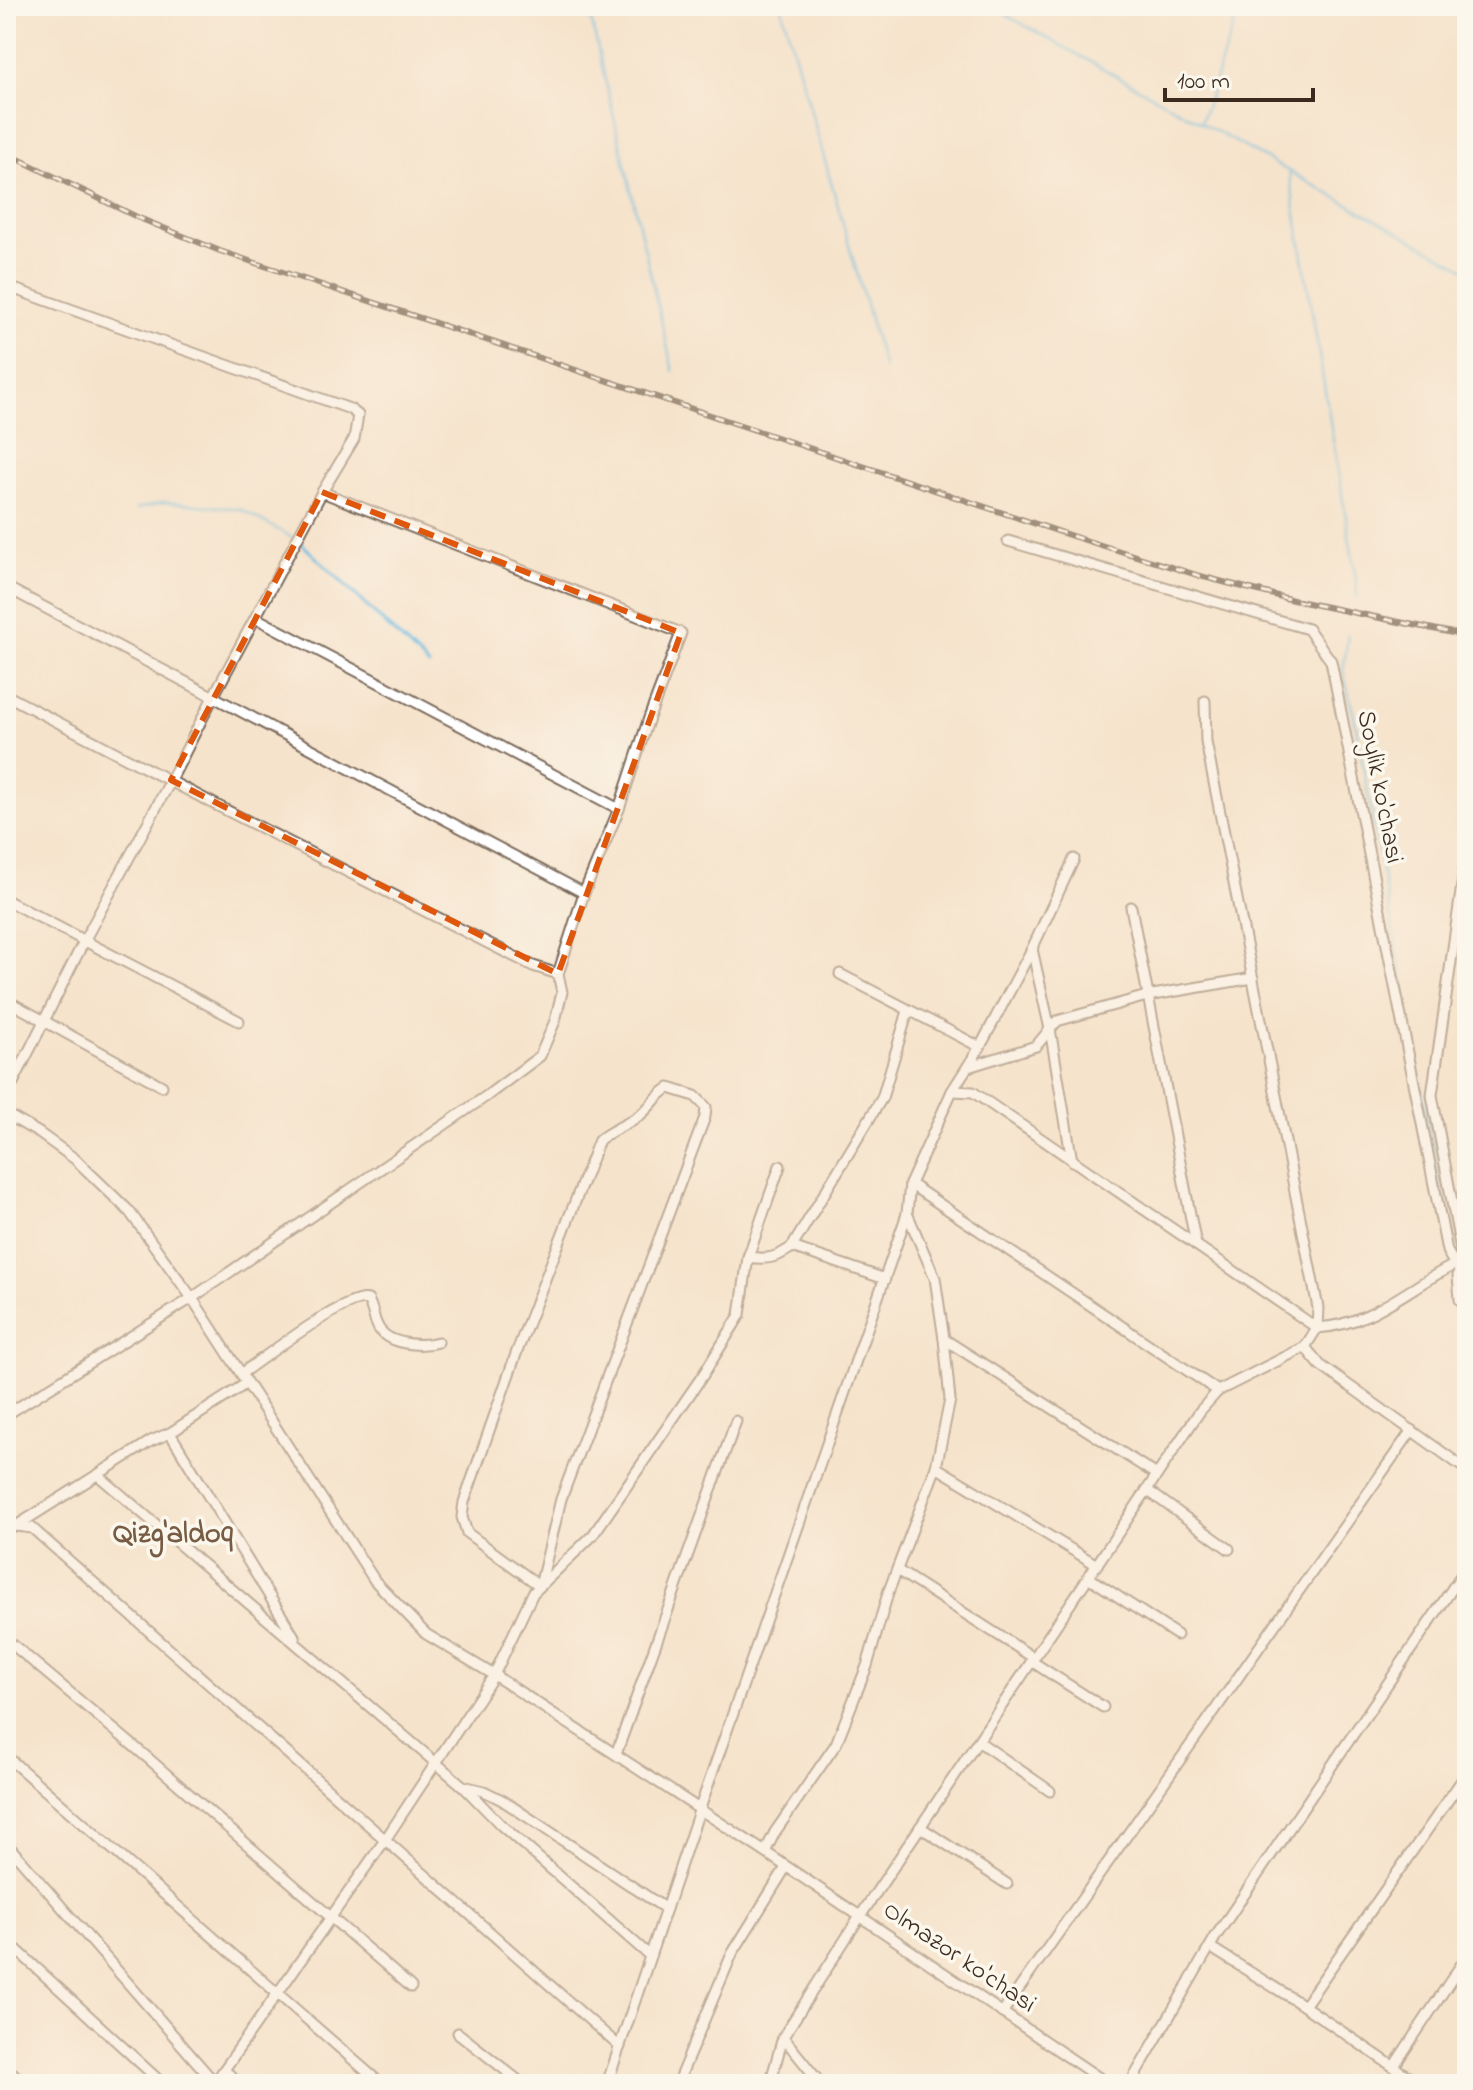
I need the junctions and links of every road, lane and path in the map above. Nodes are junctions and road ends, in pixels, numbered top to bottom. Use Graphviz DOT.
graph roads {
  1 [pos="6,286"];
  2 [pos="322,492"];
  3 [pos="1008,541"];
  4 [pos="6,587"];
  5 [pos="256,618"];
  6 [pos="6,695"];
  7 [pos="214,695"];
  8 [pos="1205,701"];
  9 [pos="171,780"];
  10 [pos="619,809"];
  11 [pos="1467,850"];
  12 [pos="1074,859"];
  13 [pos="1464,886"];
  14 [pos="584,893"];
  15 [pos="6,900"];
  16 [pos="1131,907"];
  17 [pos="84,941"];
  18 [pos="1032,949"];
  19 [pos="558,974"];
  20 [pos="840,974"];
  21 [pos="1253,978"];
  22 [pos="1147,996"];
  23 [pos="6,1000"];
  24 [pos="908,1011"];
  25 [pos="45,1019"];
  26 [pos="239,1021"];
  27 [pos="1050,1029"];
  28 [pos="980,1047"];
  29 [pos="968,1067"];
  30 [pos="162,1086"];
  31 [pos="952,1091"];
  32 [pos="1432,1095"];
  33 [pos="6,1097"];
  34 [pos="1419,1098"];
  35 [pos="6,1114"];
  36 [pos="1072,1161"];
  37 [pos="780,1166"];
  38 [pos="910,1184"];
  39 [pos="907,1213"];
  40 [pos="1196,1245"];
  41 [pos="792,1247"];
  42 [pos="748,1257"];
  43 [pos="1461,1262"];
  44 [pos="885,1279"];
  45 [pos="192,1298"];
  46 [pos="1467,1305"];
  47 [pos="1317,1328"];
  48 [pos="944,1339"];
  49 [pos="438,1342"];
  50 [pos="1305,1347"];
  51 [pos="242,1373"];
  52 [pos="247,1383"];
  53 [pos="1218,1391"];
  54 [pos="6,1415"];
  55 [pos="736,1421"];
  56 [pos="1412,1430"];
  57 [pos="170,1433"];
  58 [pos="936,1467"];
  59 [pos="1467,1470"];
  60 [pos="1157,1475"];
  61 [pos="99,1476"];
  62 [pos="1147,1490"];
  63 [pos="11,1527"];
  64 [pos="1229,1549"];
  65 [pos="1097,1565"];
  66 [pos="1467,1567"];
  67 [pos="897,1570"];
  68 [pos="1088,1577"];
  69 [pos="540,1586"];
  70 [pos="1177,1635"];
  71 [pos="6,1639"];
  72 [pos="299,1645"];
  73 [pos="1032,1660"];
  74 [pos="494,1675"];
  75 [pos="1103,1707"];
  76 [pos="978,1741"];
  77 [pos="616,1754"];
  78 [pos="6,1756"];
  79 [pos="435,1764"];
  80 [pos="1467,1773"];
  81 [pos="463,1786"];
  82 [pos="1050,1791"];
  83 [pos="700,1808"];
  84 [pos="920,1827"];
  85 [pos="385,1840"];
  86 [pos="6,1843"];
  87 [pos="765,1852"];
  88 [pos="786,1867"];
  89 [pos="1007,1884"];
  90 [pos="666,1909"];
  91 [pos="331,1917"];
  92 [pos="859,1918"];
  93 [pos="6,1940"];
  94 [pos="1210,1947"];
  95 [pos="650,1956"];
  96 [pos="1467,1956"];
  97 [pos="411,1987"];
  98 [pos="277,1994"];
  99 [pos="1304,2006"];
  100 [pos="1002,2013"];
  101 [pos="458,2033"];
  102 [pos="783,2037"];
  103 [pos="620,2047"];
  104 [pos="1394,2066"];
  105 [pos="6,2067"];
  106 [pos="224,2070"];
  107 [pos="214,2083"];
  108 [pos="25,2084"];
  109 [pos="163,2084"];
  110 [pos="240,2084"];
  111 [pos="381,2084"];
  112 [pos="523,2084"];
  113 [pos="607,2084"];
  114 [pos="677,2084"];
  115 [pos="770,2084"];
  116 [pos="821,2084"];
  117 [pos="1108,2084"];
  118 [pos="1130,2084"];
  119 [pos="1419,2084"];
  1 -- 2 [label="street"];
  2 -- 5 [label="street"];
  2 -- 10 [label="street"];
  3 -- 34 [label="street, Soylik ko'chasi"];
  4 -- 7 [label="street"];
  5 -- 7 [label="street"];
  5 -- 10 [label="street"];
  6 -- 9 [label="street"];
  7 -- 9 [label="street"];
  7 -- 14 [label="street"];
  8 -- 21 [label="street"];
  9 -- 17 [label="street"];
  9 -- 19 [label="street"];
  10 -- 14 [label="street"];
  11 -- 13 [label="street"];
  12 -- 18 [label="street"];
  13 -- 32 [label="street"];
  14 -- 19 [label="street"];
  15 -- 17 [label="street"];
  16 -- 22 [label="street"];
  17 -- 25 [label="street"];
  17 -- 26 [label="street"];
  18 -- 27 [label="street"];
  18 -- 28 [label="street"];
  19 -- 45 [label="street"];
  20 -- 24 [label="street"];
  21 -- 22 [label="street"];
  21 -- 47 [label="street"];
  22 -- 27 [label="street"];
  22 -- 40 [label="street"];
  23 -- 25 [label="street"];
  24 -- 28 [label="street"];
  24 -- 41 [label="street"];
  25 -- 30 [label="street"];
  25 -- 33 [label="street"];
  27 -- 29 [label="street"];
  27 -- 36 [label="street"];
  28 -- 29 [label="street"];
  29 -- 31 [label="street"];
  31 -- 36 [label="street"];
  31 -- 38 [label="street"];
  32 -- 34 [label="street"];
  32 -- 43 [label="street"];
  34 -- 43 [label="street, Soylik ko'chasi"];
  35 -- 45 [label="street, Olmazor ko'chasi"];
  36 -- 40 [label="street"];
  37 -- 42 [label="street"];
  38 -- 39 [label="street"];
  38 -- 53 [label="street"];
  39 -- 44 [label="street"];
  39 -- 48 [label="street"];
  40 -- 47 [label="street"];
  41 -- 42 [label="street"];
  41 -- 44 [label="street"];
  42 -- 69 [label="street"];
  43 -- 46 [label="street"];
  43 -- 47 [label="street"];
  44 -- 83 [label="street"];
  45 -- 51 [label="street, Olmazor ko'chasi"];
  45 -- 54 [label="street"];
  47 -- 50 [label="street"];
  48 -- 58 [label="street"];
  48 -- 60 [label="street"];
  49 -- 51 [label="street"];
  50 -- 53 [label="street"];
  50 -- 56 [label="street"];
  51 -- 52 [label="street, Olmazor ko'chasi"];
  52 -- 57 [label="street"];
  52 -- 74 [label="street, Olmazor ko'chasi"];
  53 -- 60 [label="street"];
  55 -- 77 [label="street"];
  56 -- 59 [label="street"];
  56 -- 100 [label="street"];
  57 -- 61 [label="street"];
  57 -- 72 [label="street"];
  58 -- 65 [label="street"];
  58 -- 67 [label="street"];
  60 -- 62 [label="street"];
  61 -- 63 [label="street"];
  61 -- 72 [label="street"];
  62 -- 64 [label="street"];
  62 -- 65 [label="street"];
  63 -- 85 [label="street"];
  65 -- 68 [label="street"];
  66 -- 94 [label="street"];
  67 -- 73 [label="street"];
  67 -- 87 [label="street"];
  68 -- 70 [label="street"];
  68 -- 73 [label="street"];
  69 -- 69 [label="street"];
  69 -- 74 [label="street"];
  71 -- 91 [label="street"];
  72 -- 79 [label="street"];
  73 -- 75 [label="street"];
  73 -- 76 [label="street"];
  74 -- 77 [label="street, Olmazor ko'chasi"];
  74 -- 79 [label="street"];
  76 -- 82 [label="street"];
  76 -- 84 [label="street"];
  77 -- 83 [label="street, Olmazor ko'chasi"];
  78 -- 98 [label="street"];
  79 -- 81 [label="street"];
  79 -- 85 [label="street"];
  80 -- 99 [label="street"];
  81 -- 90 [label="street"];
  81 -- 95 [label="street"];
  83 -- 87 [label="street, Olmazor ko'chasi"];
  83 -- 90 [label="street"];
  84 -- 89 [label="street"];
  84 -- 92 [label="street"];
  85 -- 91 [label="street"];
  85 -- 103 [label="street"];
  86 -- 107 [label="street"];
  87 -- 88 [label="street, Olmazor ko'chasi"];
  88 -- 92 [label="street, Olmazor ko'chasi"];
  88 -- 114 [label="street"];
  90 -- 95 [label="street"];
  91 -- 97 [label="street"];
  91 -- 98 [label="street"];
  92 -- 100 [label="street, Olmazor ko'chasi"];
  92 -- 102 [label="street"];
  93 -- 109 [label="street"];
  94 -- 99 [label="street"];
  94 -- 118 [label="street"];
  95 -- 103 [label="street"];
  96 -- 104 [label="street"];
  98 -- 106 [label="street"];
  98 -- 111 [label="street"];
  99 -- 104 [label="street"];
  100 -- 117 [label="street, Olmazor ko'chasi"];
  101 -- 112 [label="street"];
  102 -- 115 [label="street"];
  102 -- 116 [label="street"];
  103 -- 113 [label="street"];
  104 -- 119 [label="street"];
  105 -- 108 [label="street"];
  106 -- 107 [label="street"];
  106 -- 110 [label="street"];
}
